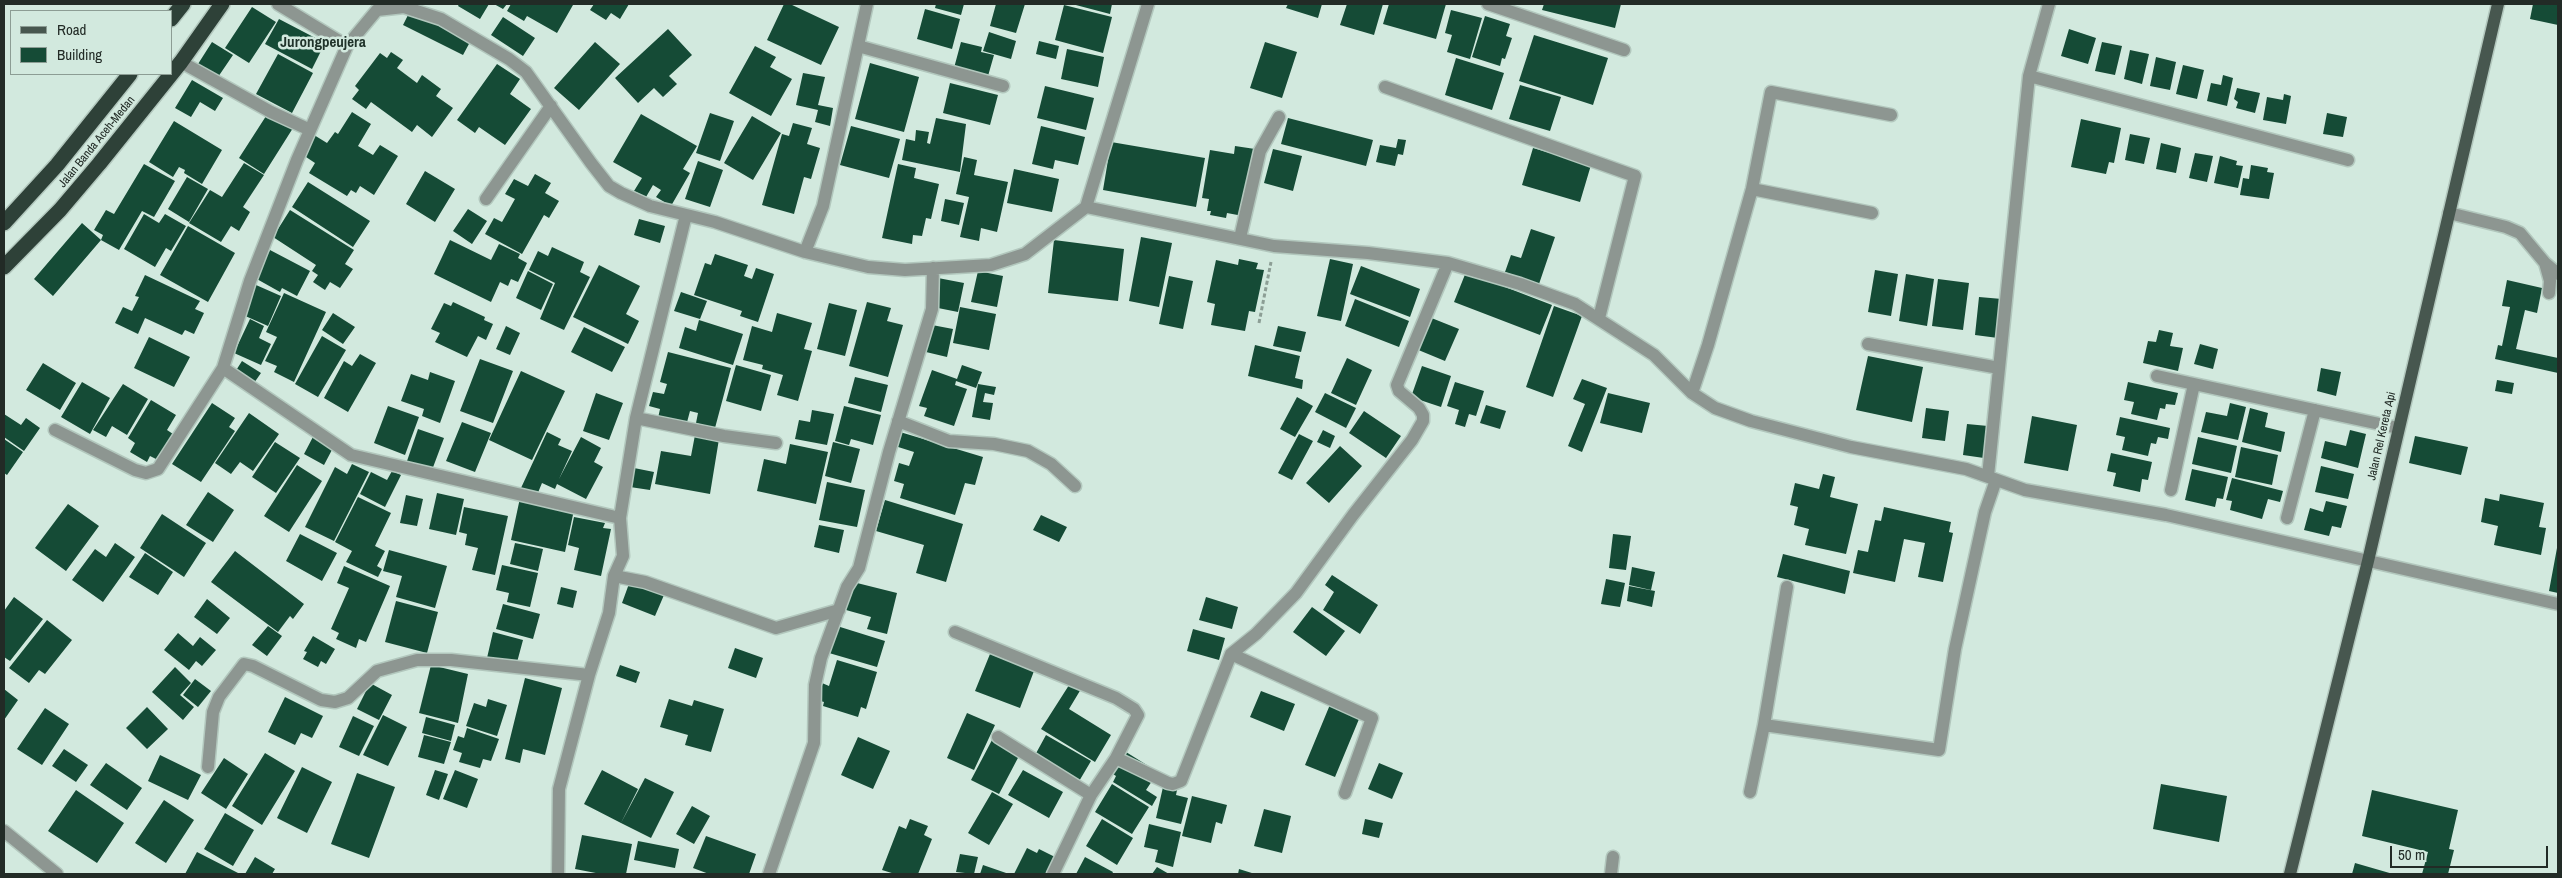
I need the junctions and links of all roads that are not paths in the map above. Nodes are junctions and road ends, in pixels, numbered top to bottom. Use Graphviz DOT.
graph roads {
  1 [pos="183,4"];
  2 [pos="222,4"];
  3 [pos="278,4"];
  4 [pos="867,4"];
  5 [pos="1148,4"];
  6 [pos="1488,4"];
  7 [pos="2049,4"];
  8 [pos="2498,4"];
  9 [pos="172,18"];
  10 [pos="347,46"];
  11 [pos="858,46"];
  12 [pos="1624,50"];
  13 [pos="181,62"];
  14 [pos="172,73"];
  15 [pos="129,75"];
  16 [pos="170,75"];
  17 [pos="2029,76"];
  18 [pos="1003,86"];
  19 [pos="1385,87"];
  20 [pos="551,106"];
  21 [pos="1891,115"];
  22 [pos="1279,117"];
  23 [pos="308,129"];
  24 [pos="2348,160"];
  25 [pos="1752,189"];
  26 [pos="486,199"];
  27 [pos="1086,207"];
  28 [pos="1872,213"];
  29 [pos="2449,213"];
  30 [pos="686,215"];
  31 [pos="4,223"];
  32 [pos="1240,238"];
  33 [pos="805,252"];
  34 [pos="1448,263"];
  35 [pos="2545,263"];
  36 [pos="4,267"];
  37 [pos="933,268"];
  38 [pos="2558,274"];
  39 [pos="2549,293"];
  40 [pos="1599,318"];
  41 [pos="1868,344"];
  42 [pos="223,368"];
  43 [pos="1999,368"];
  44 [pos="2157,376"];
  45 [pos="2194,384"];
  46 [pos="1692,393"];
  47 [pos="2315,410"];
  48 [pos="636,418"];
  49 [pos="898,421"];
  50 [pos="2398,428"];
  51 [pos="55,430"];
  52 [pos="776,443"];
  53 [pos="1992,478"];
  54 [pos="1075,486"];
  55 [pos="2171,490"];
  56 [pos="620,518"];
  57 [pos="2287,518"];
  58 [pos="2368,561"];
  59 [pos="614,576"];
  60 [pos="1787,587"];
  61 [pos="2558,604"];
  62 [pos="839,610"];
  63 [pos="955,632"];
  64 [pos="1231,654"];
  65 [pos="589,675"];
  66 [pos="1764,725"];
  67 [pos="998,738"];
  68 [pos="1116,758"];
  69 [pos="208,767"];
  70 [pos="1750,792"];
  71 [pos="1345,793"];
  72 [pos="1091,795"];
  73 [pos="4,831"];
  74 [pos="1613,857"];
  75 [pos="57,874"];
  76 [pos="558,874"];
  77 [pos="769,874"];
  78 [pos="1053,874"];
  79 [pos="1611,874"];
  80 [pos="2290,874"];
  1 -- 9 [label="highway"];
  2 -- 13 [label="highway, Jalan Banda Aceh-Medan"];
  3 -- 10 [label="street"];
  4 -- 11 [label="street"];
  5 -- 27 [label="street"];
  6 -- 12 [label="street"];
  7 -- 17 [label="street"];
  8 -- 29 [label="main road, Jalan Rel Kereta Api"];
  10 -- 20 [label="street"];
  10 -- 23 [label="street"];
  11 -- 18 [label="street"];
  11 -- 33 [label="street"];
  13 -- 14 [label="highway, Jalan Banda Aceh-Medan"];
  13 -- 23 [label="street"];
  15 -- 31 [label="highway, Jalan Banda Aceh-Medan"];
  16 -- 36 [label="highway, Jalan Banda Aceh-Medan"];
  17 -- 24 [label="street"];
  17 -- 43 [label="street"];
  19 -- 40 [label="street"];
  20 -- 26 [label="street"];
  20 -- 30 [label="street"];
  21 -- 25 [label="street"];
  22 -- 32 [label="street"];
  23 -- 42 [label="street"];
  25 -- 28 [label="street"];
  25 -- 46 [label="street"];
  27 -- 32 [label="street"];
  27 -- 37 [label="street"];
  29 -- 35 [label="street"];
  29 -- 50 [label="main road, Jalan Rel Kereta Api"];
  30 -- 33 [label="street"];
  30 -- 48 [label="street"];
  32 -- 34 [label="street"];
  33 -- 37 [label="street"];
  34 -- 40 [label="street"];
  34 -- 64 [label="street"];
  35 -- 38 [label="street"];
  35 -- 39 [label="street"];
  37 -- 49 [label="street"];
  40 -- 46 [label="street"];
  41 -- 43 [label="street"];
  42 -- 51 [label="street"];
  42 -- 56 [label="street"];
  43 -- 53 [label="street"];
  44 -- 45 [label="street"];
  45 -- 47 [label="street"];
  45 -- 55 [label="street"];
  46 -- 53 [label="street"];
  47 -- 50 [label="street"];
  47 -- 57 [label="street"];
  48 -- 52 [label="street"];
  48 -- 56 [label="street"];
  49 -- 54 [label="street"];
  49 -- 62 [label="street"];
  50 -- 58 [label="main road, Jalan Rel Kereta Api"];
  53 -- 58 [label="street"];
  53 -- 66 [label="street"];
  56 -- 59 [label="street"];
  58 -- 61 [label="street"];
  58 -- 80 [label="main road, Jalan Rel Kereta Api"];
  59 -- 62 [label="street"];
  59 -- 65 [label="street"];
  60 -- 66 [label="street"];
  62 -- 77 [label="street"];
  63 -- 68 [label="street"];
  64 -- 68 [label="street"];
  64 -- 71 [label="street"];
  65 -- 69 [label="street"];
  65 -- 76 [label="street"];
  66 -- 70 [label="street"];
  67 -- 72 [label="street"];
  68 -- 72 [label="street"];
  72 -- 78 [label="street"];
  73 -- 75 [label="street"];
  74 -- 79 [label="street"];
}
